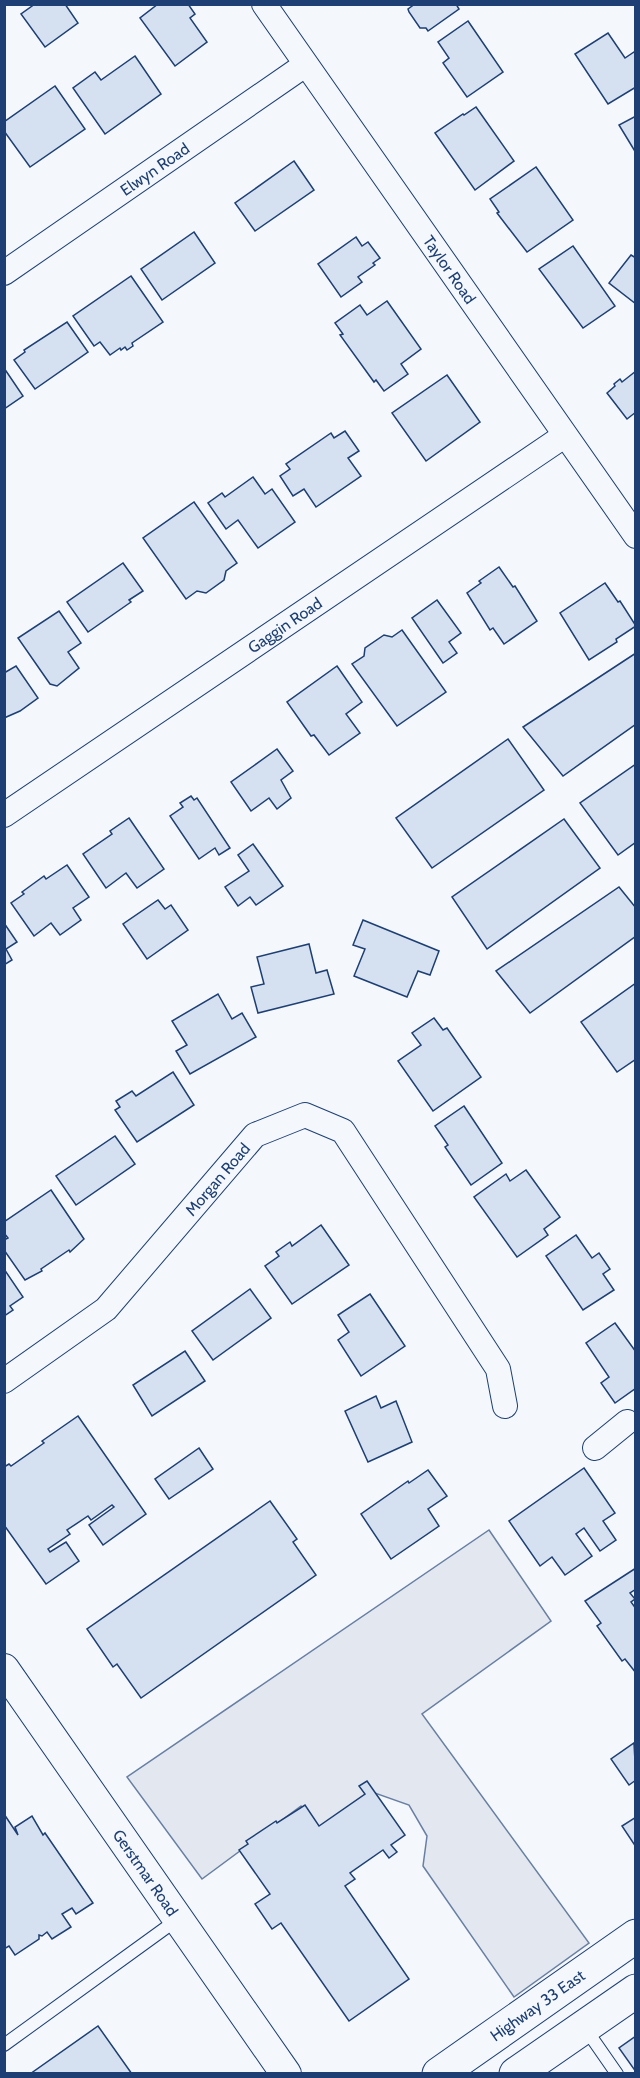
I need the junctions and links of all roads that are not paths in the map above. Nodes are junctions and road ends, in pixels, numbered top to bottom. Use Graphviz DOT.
graph roads {
  1 [pos="264,4"];
  2 [pos="305,65"];
  3 [pos="4,273"];
  4 [pos="564,436"];
  5 [pos="636,536"];
  6 [pos="4,815"];
  7 [pos="4,1381"];
  8 [pos="505,1407"];
  9 [pos="627,1422"];
  10 [pos="595,1448"];
  11 [pos="4,1670"];
  12 [pos="179,1918"];
  13 [pos="636,1936"];
  14 [pos="636,1991"];
  15 [pos="584,2027"];
  16 [pos="4,2045"];
  17 [pos="286,2073"];
  18 [pos="439,2073"];
  19 [pos="516,2073"];
  20 [pos="617,2073"];
  1 -- 2 [label="street, Taylor Road"];
  2 -- 3 [label="street, Elwyn Road"];
  2 -- 4 [label="street, Taylor Road"];
  4 -- 5 [label="street, Taylor Road"];
  4 -- 6 [label="street, Gaggin Road"];
  7 -- 8 [label="street, Morgan Road"];
  9 -- 10 [label="street"];
  11 -- 12 [label="street, Gerstmar Road"];
  12 -- 16 [label="lane"];
  12 -- 17 [label="street, Gerstmar Road"];
  13 -- 18 [label="main road, Highway 33 East"];
  14 -- 15 [label="main road"];
  15 -- 19 [label="main road"];
  15 -- 20 [label="lane"];
}
